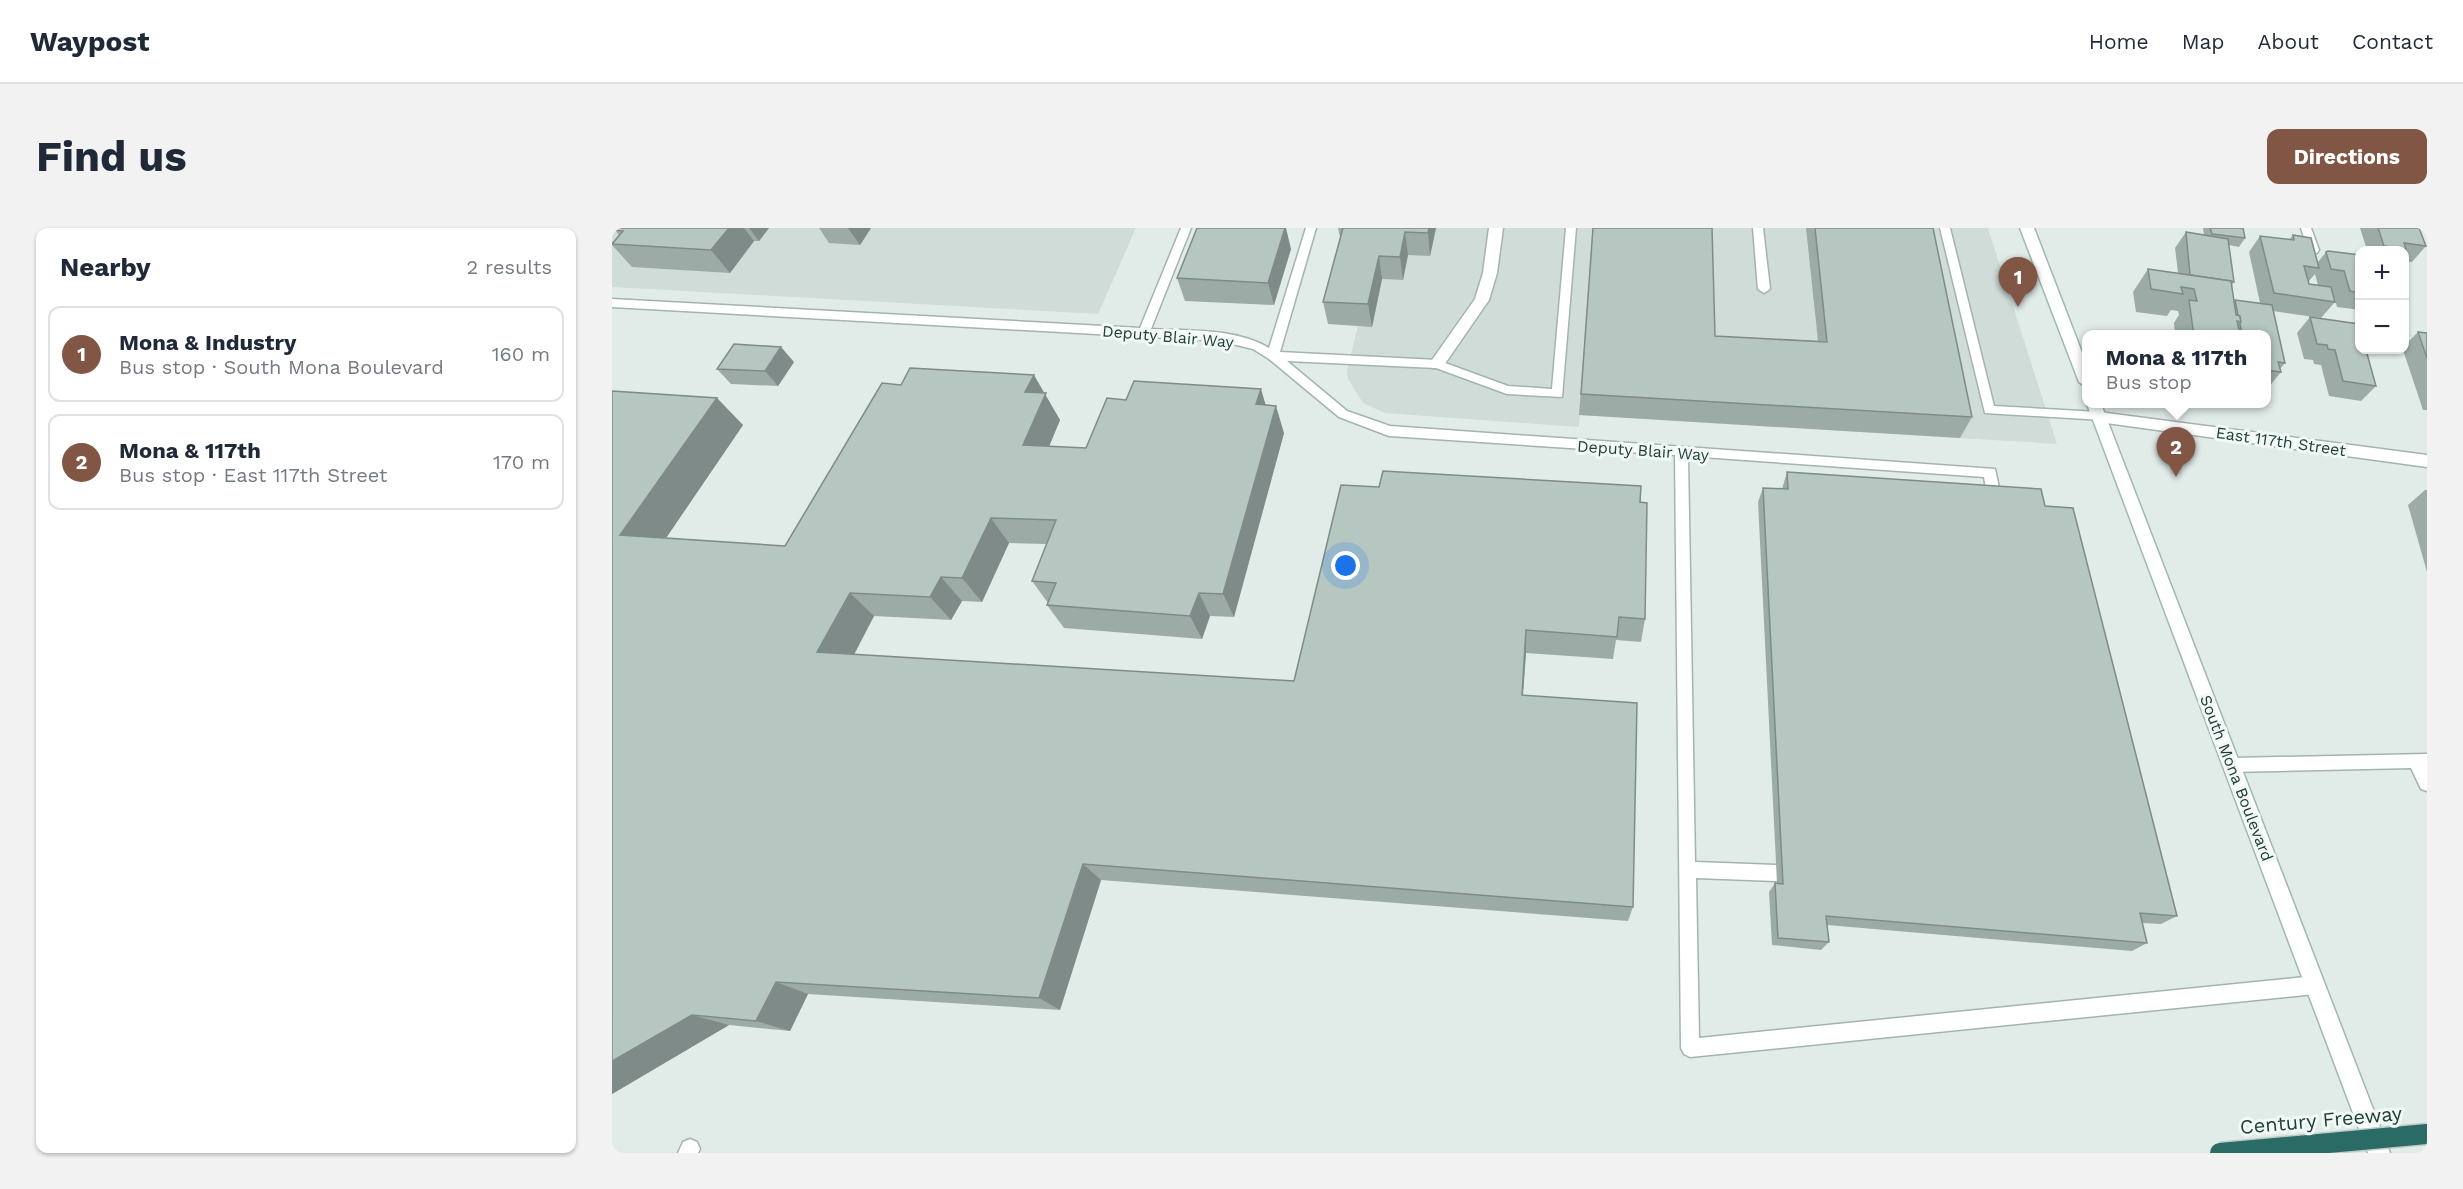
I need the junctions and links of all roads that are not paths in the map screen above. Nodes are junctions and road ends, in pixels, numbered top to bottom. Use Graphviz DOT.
graph roads {
  1 [pos="1186,228"];
  2 [pos="1311,228"];
  3 [pos="1496,228"];
  4 [pos="1571,228"];
  5 [pos="1758,228"];
  6 [pos="1946,228"];
  7 [pos="2027,228"];
  8 [pos="2306,228"];
  9 [pos="2313,250"];
  10 [pos="1764,290"];
  11 [pos="612,303"];
  12 [pos="1144,332"];
  13 [pos="1273,356"];
  14 [pos="1437,364"];
  15 [pos="2082,372"];
  16 [pos="2096,410"];
  17 [pos="1681,452"];
  18 [pos="2427,461"];
  19 [pos="1995,501"];
  20 [pos="2421,761"];
  21 [pos="2232,765"];
  22 [pos="2427,784"];
  23 [pos="1687,870"];
  24 [pos="1776,873"];
  25 [pos="2315,985"];
  26 [pos="2427,1134"];
  27 [pos="2220,1153"];
  28 [pos="2379,1153"];
  1 -- 12 [label="lane"];
  2 -- 13 [label="lane"];
  3 -- 14 [label="street"];
  4 -- 14 [label="lane"];
  5 -- 10 [label="lane"];
  6 -- 16 [label="lane"];
  7 -- 15 [label="street"];
  8 -- 9 [label="lane"];
  11 -- 12 [label="lane, Deputy Blair Way"];
  12 -- 13 [label="lane, Deputy Blair Way"];
  13 -- 14 [label="lane"];
  13 -- 17 [label="lane, Deputy Blair Way"];
  16 -- 18 [label="street, East 117th Street"];
  16 -- 21 [label="street, South Mona Boulevard"];
  17 -- 19 [label="lane, Deputy Blair Way"];
  17 -- 23 [label="lane"];
  20 -- 21 [label="lane"];
  20 -- 22 [label="lane"];
  21 -- 25 [label="street, South Mona Boulevard"];
  23 -- 24 [label="lane"];
  23 -- 25 [label="lane"];
  25 -- 28 [label="street, South Mona Boulevard"];
  26 -- 27 [label="highway, Century Freeway, bridge"];
}
